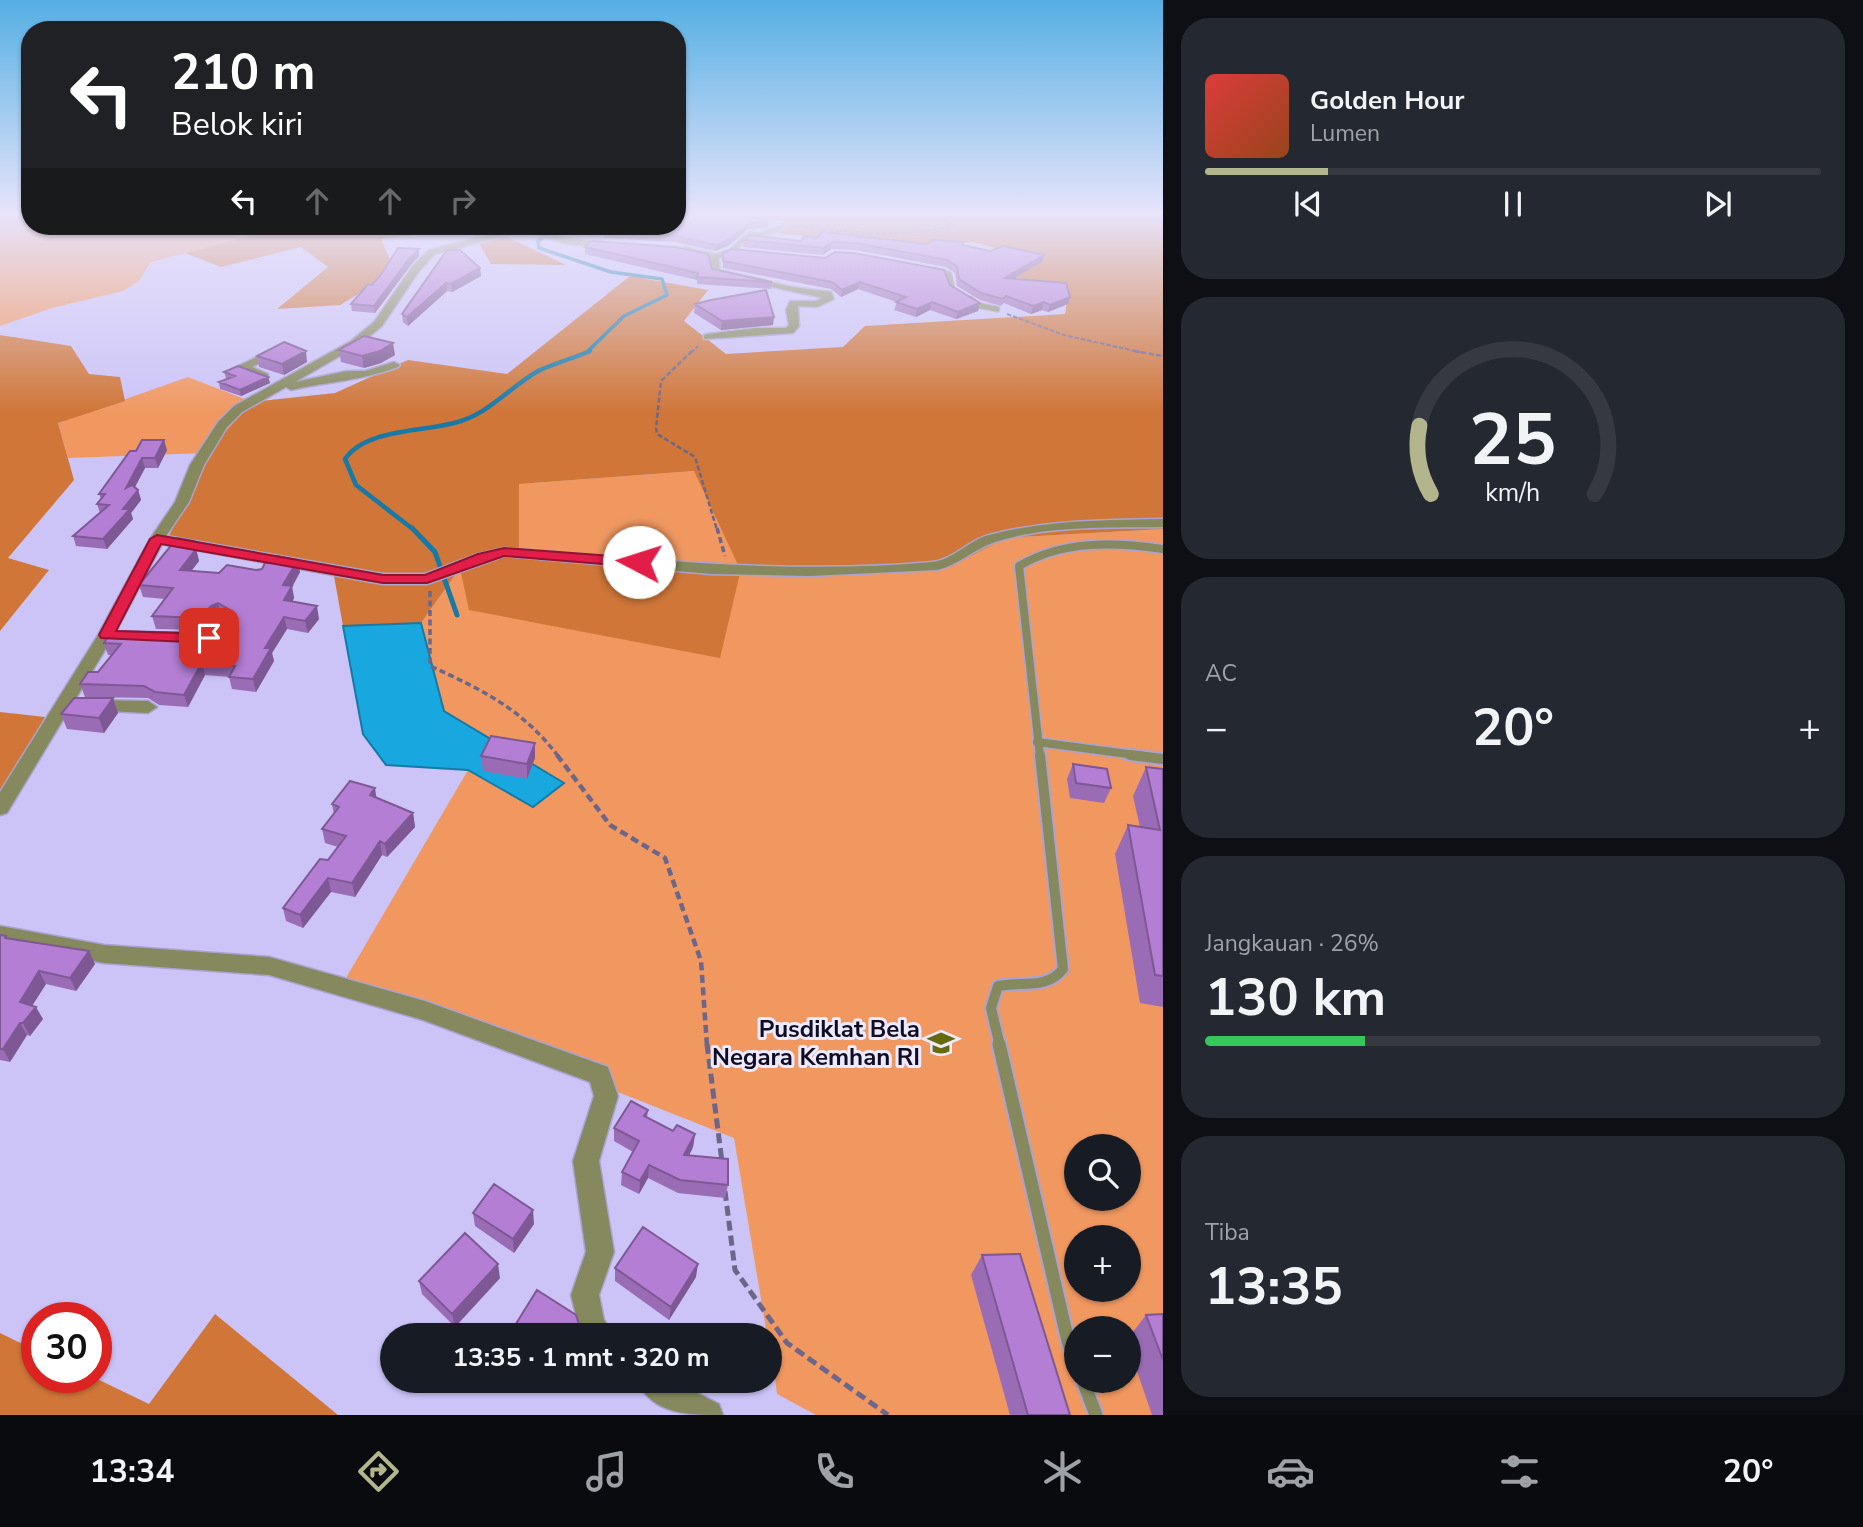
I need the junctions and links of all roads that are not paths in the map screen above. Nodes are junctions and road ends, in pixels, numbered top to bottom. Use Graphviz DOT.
graph roads {
  1 [pos="408,280"];
  2 [pos="749,280"];
  3 [pos="950,280"];
  4 [pos="997,309"];
  5 [pos="708,337"];
  6 [pos="265,357"];
  7 [pos="394,365"];
  8 [pos="279,386"];
  9 [pos="1163,523"];
  10 [pos="157,539"];
  11 [pos="1163,549"];
  12 [pos="106,635"];
  13 [pos="130,636"];
  14 [pos="65,704"];
  15 [pos="148,708"];
  16 [pos="1037,742"];
  17 [pos="1163,759"];
  18 [pos="0,808"];
  19 [pos="0,935"];
  20 [pos="591,1323"];
  21 [pos="1064,1324"];
  22 [pos="666,1393"];
  23 [pos="1088,1393"];
  24 [pos="708,1415"];
  25 [pos="1096,1415"];
  1 -- 8 [label="street"];
  2 -- 5 [label="street"];
  3 -- 4 [label="lane"];
  6 -- 8 [label="street"];
  7 -- 8 [label="street"];
  8 -- 10 [label="street"];
  9 -- 10 [label="street"];
  10 -- 12 [label="street"];
  11 -- 16 [label="lane"];
  12 -- 13 [label="street"];
  12 -- 14 [label="street"];
  14 -- 15 [label="street"];
  14 -- 18 [label="street"];
  16 -- 17 [label="lane"];
  16 -- 21 [label="lane"];
  19 -- 20 [label="street"];
  22 -- 24 [label="street"];
  23 -- 25 [label="lane"];
}
